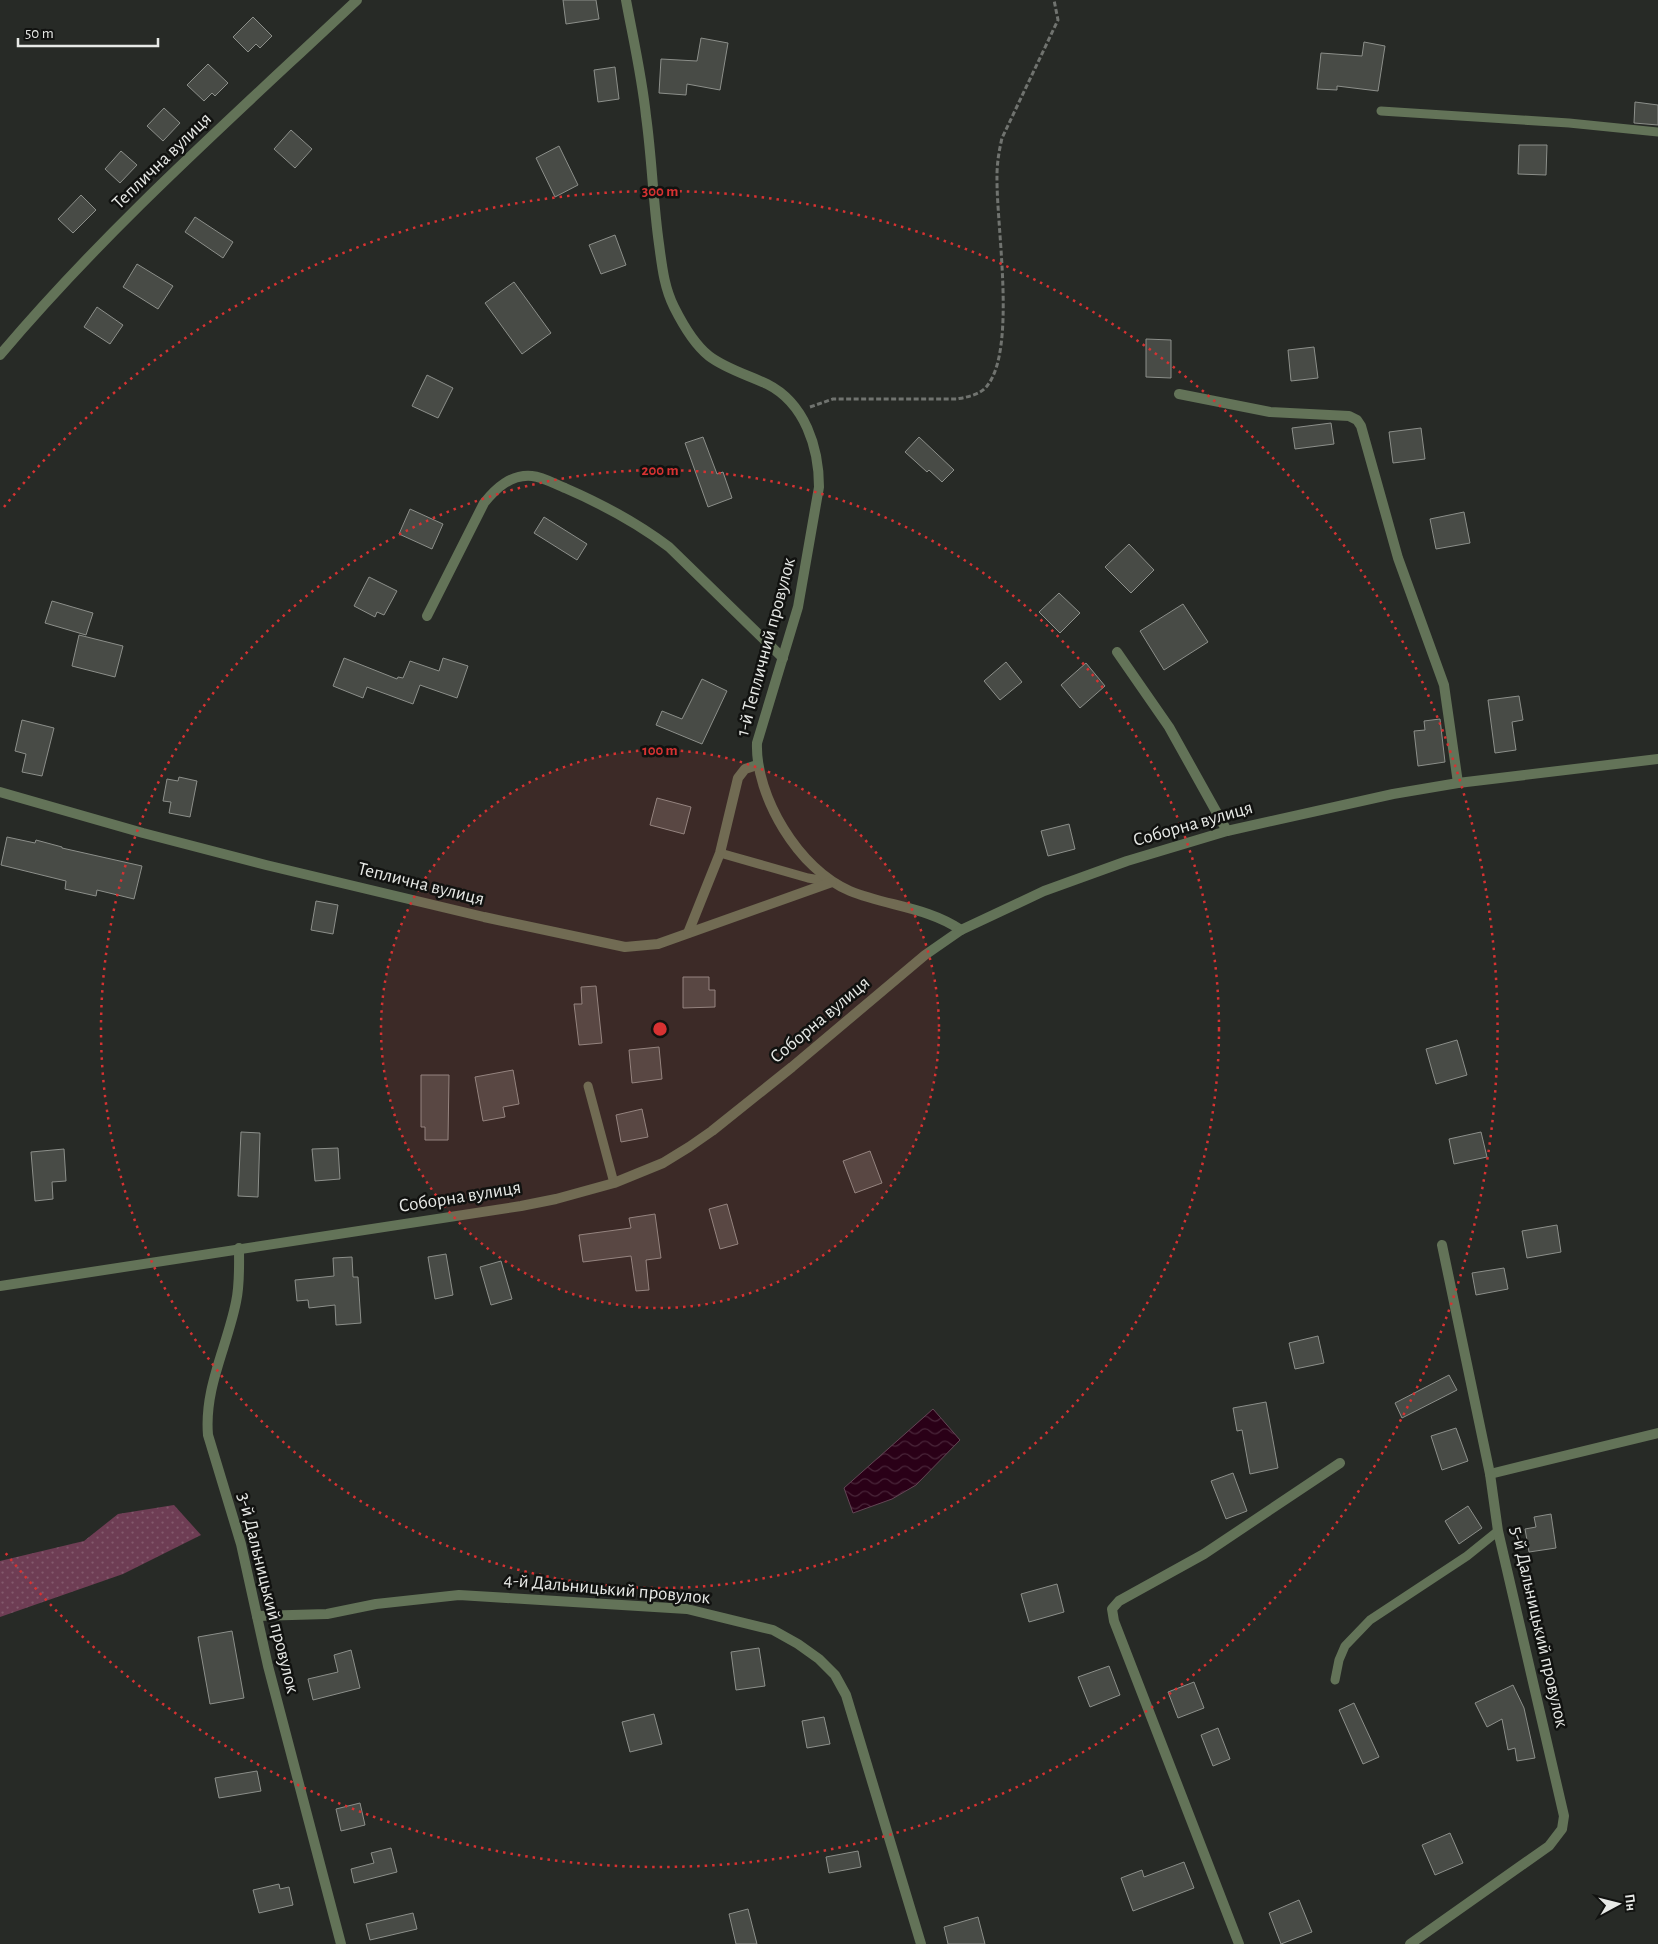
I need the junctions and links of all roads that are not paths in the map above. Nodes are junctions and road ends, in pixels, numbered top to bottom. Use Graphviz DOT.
graph roads {
  1 [pos="357,0"];
  2 [pos="626,0"];
  3 [pos="1381,111"];
  4 [pos="1658,132"];
  5 [pos="0,355"];
  6 [pos="1179,394"];
  7 [pos="427,616"];
  8 [pos="1118,652"];
  9 [pos="783,658"];
  10 [pos="1658,759"];
  11 [pos="756,765"];
  12 [pos="1458,783"];
  13 [pos="0,792"];
  14 [pos="1227,831"];
  15 [pos="720,853"];
  16 [pos="832,882"];
  17 [pos="961,930"];
  18 [pos="688,933"];
  19 [pos="588,1086"];
  20 [pos="614,1183"];
  21 [pos="1442,1244"];
  22 [pos="239,1248"];
  23 [pos="0,1286"];
  24 [pos="1658,1433"];
  25 [pos="1340,1463"];
  26 [pos="1490,1474"];
  27 [pos="1498,1531"];
  28 [pos="257,1616"];
  29 [pos="1335,1680"];
  30 [pos="342,1944"];
  31 [pos="921,1944"];
  32 [pos="1240,1944"];
  33 [pos="1410,1944"];
  1 -- 5 [label="street, Теплична вулиця"];
  2 -- 9 [label="street, 1-й Тепличний провулок"];
  3 -- 4 [label="lane"];
  6 -- 12 [label="street"];
  7 -- 9 [label="street"];
  8 -- 14 [label="street"];
  9 -- 11 [label="street, 1-й Тепличний провулок"];
  10 -- 12 [label="street, Соборна вулиця"];
  11 -- 15 [label="street"];
  11 -- 16 [label="street, 1-й Тепличний провулок"];
  12 -- 14 [label="street, Соборна вулиця"];
  13 -- 18 [label="street, Теплична вулиця"];
  14 -- 17 [label="street, Соборна вулиця"];
  15 -- 16 [label="lane"];
  15 -- 18 [label="street"];
  16 -- 17 [label="street, 1-й Тепличний провулок"];
  16 -- 18 [label="street, Теплична вулиця"];
  17 -- 20 [label="street, Соборна вулиця"];
  19 -- 20 [label="lane"];
  20 -- 22 [label="street, Соборна вулиця"];
  21 -- 26 [label="street, 5-й Дальницький провулок"];
  22 -- 23 [label="street, Соборна вулиця"];
  22 -- 28 [label="street, 3-й Дальницький провулок"];
  24 -- 26 [label="street"];
  25 -- 32 [label="street"];
  26 -- 27 [label="street, 5-й Дальницький провулок"];
  27 -- 29 [label="lane"];
  27 -- 33 [label="street, 5-й Дальницький провулок"];
  28 -- 30 [label="street, 3-й Дальницький провулок"];
  28 -- 31 [label="street, 4-й Дальницький провулок"];
}
